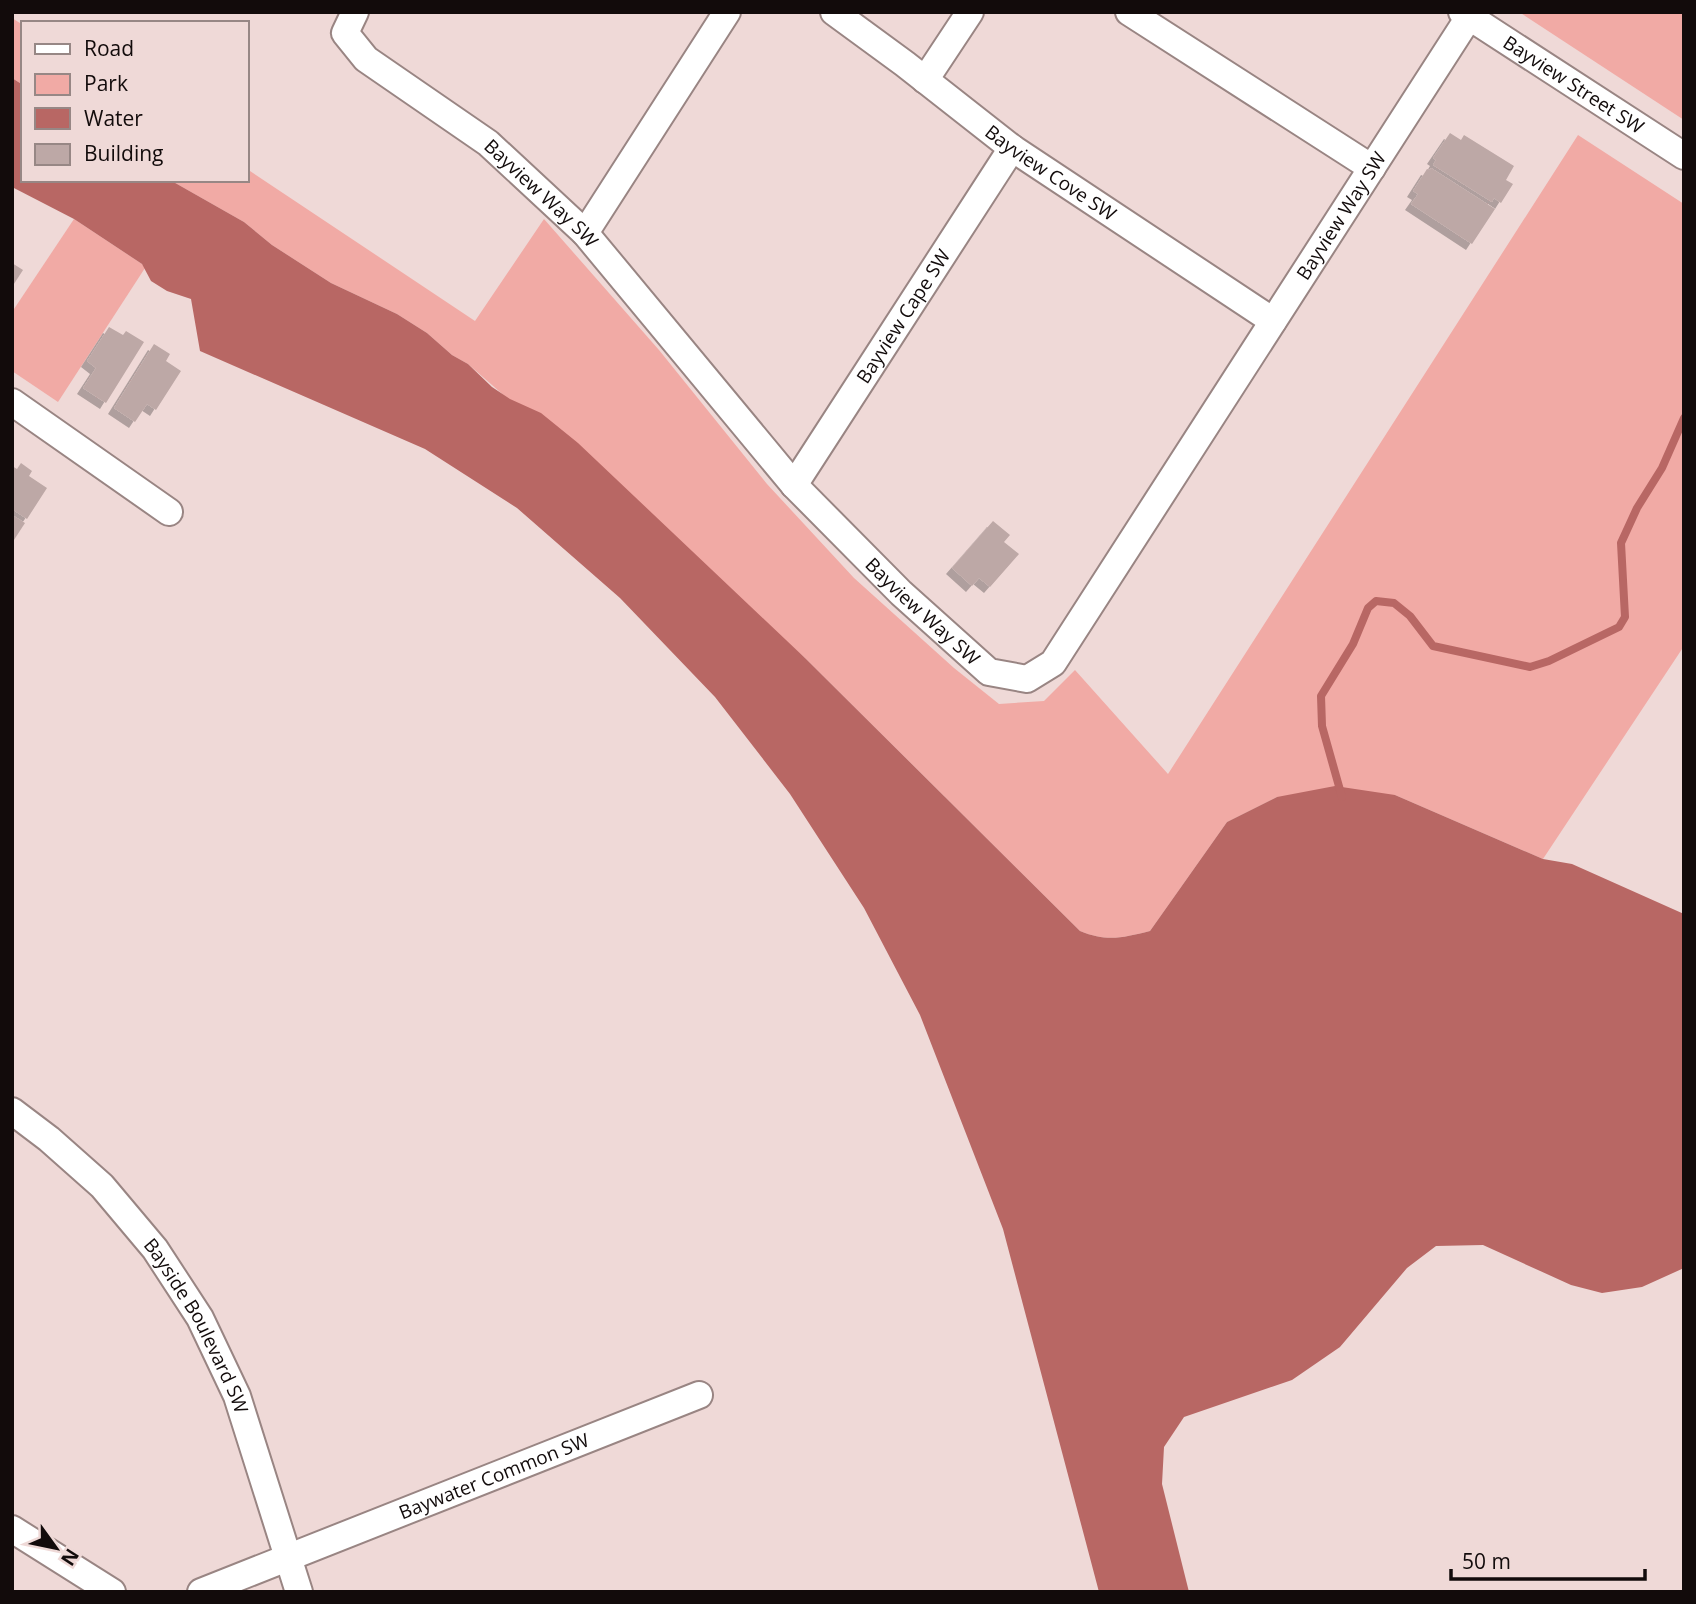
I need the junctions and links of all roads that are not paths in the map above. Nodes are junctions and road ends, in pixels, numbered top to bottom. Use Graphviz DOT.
graph roads {
  1 [pos="355,12"];
  2 [pos="727,12"];
  3 [pos="834,12"];
  4 [pos="970,12"];
  5 [pos="1129,12"];
  6 [pos="1466,15"];
  7 [pos="925,80"];
  8 [pos="1012,148"];
  9 [pos="1684,156"];
  10 [pos="1372,168"];
  11 [pos="585,233"];
  12 [pos="1273,321"];
  13 [pos="12,402"];
  14 [pos="794,485"];
  15 [pos="169,512"];
  16 [pos="12,1111"];
  17 [pos="699,1395"];
  18 [pos="12,1529"];
  19 [pos="289,1556"];
  20 [pos="112,1592"];
  21 [pos="201,1592"];
  22 [pos="299,1592"];
  1 -- 11 [label="street, Bayview Way SW"];
  2 -- 11 [label="street"];
  3 -- 7 [label="street, Bayview Cove SW"];
  4 -- 7 [label="street"];
  5 -- 10 [label="street"];
  6 -- 9 [label="street, Bayview Street SW"];
  6 -- 10 [label="street, Bayview Way SW"];
  7 -- 8 [label="street, Bayview Cove SW"];
  8 -- 12 [label="street, Bayview Cove SW"];
  8 -- 14 [label="street, Bayview Cape SW"];
  10 -- 12 [label="street, Bayview Way SW"];
  11 -- 14 [label="street, Bayview Way SW"];
  12 -- 14 [label="street, Bayview Way SW"];
  13 -- 15 [label="street"];
  16 -- 19 [label="street, Bayside Boulevard SW"];
  17 -- 19 [label="street, Baywater Common SW"];
  18 -- 20 [label="street"];
  19 -- 21 [label="street, Baywater Common SW"];
  19 -- 22 [label="street, Bayside Boulevard SW"];
}
